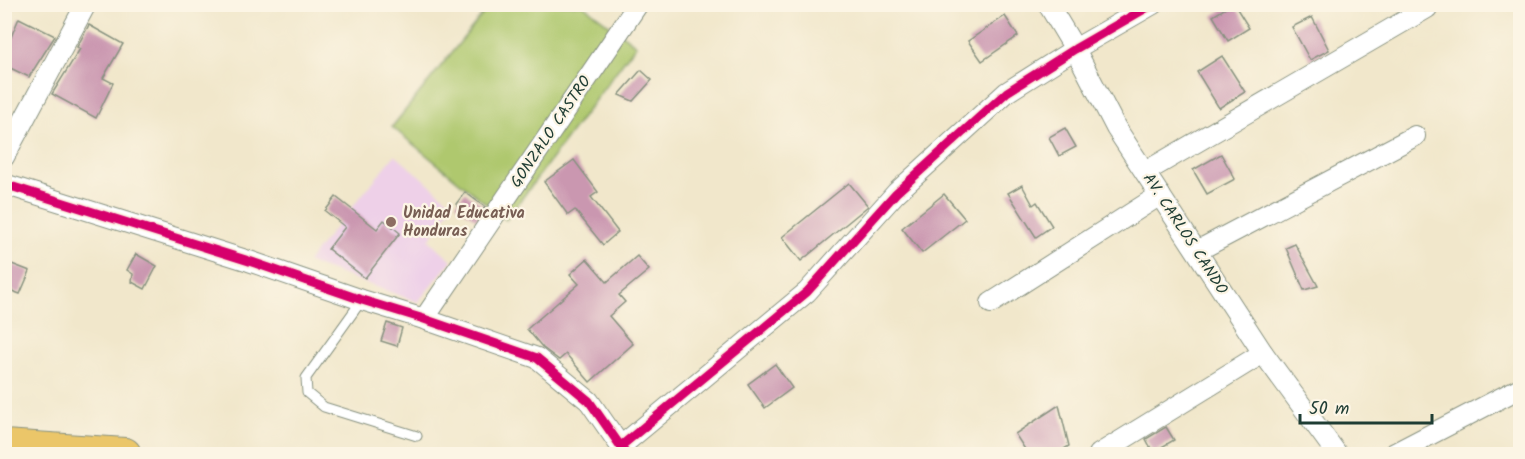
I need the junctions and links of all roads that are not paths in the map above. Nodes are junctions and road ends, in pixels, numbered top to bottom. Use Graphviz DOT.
graph roads {
  1 [pos="86,4"];
  2 [pos="638,4"];
  3 [pos="1048,4"];
  4 [pos="1153,4"];
  5 [pos="1428,4"];
  6 [pos="1075,50"];
  7 [pos="1415,136"];
  8 [pos="4,157"];
  9 [pos="1145,172"];
  10 [pos="4,184"];
  11 [pos="1160,195"];
  12 [pos="1197,251"];
  13 [pos="362,300"];
  14 [pos="991,303"];
  15 [pos="424,319"];
  16 [pos="1263,353"];
  17 [pos="1521,388"];
  18 [pos="417,436"];
  19 [pos="4,446"];
  20 [pos="623,450"];
  21 [pos="125,454"];
  22 [pos="1099,454"];
  23 [pos="1338,454"];
  24 [pos="1393,454"];
  1 -- 8 [label="street"];
  2 -- 15 [label="street, GONZALO CASTRO"];
  3 -- 6 [label="street, AV. CARLOS CANDO"];
  4 -- 6 [label="street"];
  5 -- 9 [label="street"];
  6 -- 9 [label="street, AV. CARLOS CANDO"];
  6 -- 20 [label="street"];
  7 -- 12 [label="street"];
  9 -- 11 [label="street, AV. CARLOS CANDO"];
  10 -- 13 [label="street"];
  11 -- 12 [label="street, AV. CARLOS CANDO"];
  11 -- 14 [label="street"];
  12 -- 16 [label="street, AV. CARLOS CANDO"];
  13 -- 15 [label="street"];
  13 -- 18 [label="lane"];
  15 -- 20 [label="street"];
  16 -- 22 [label="street"];
  16 -- 23 [label="street, AV. CARLOS CANDO"];
  17 -- 24 [label="street"];
  19 -- 21 [label="highway"];
}
